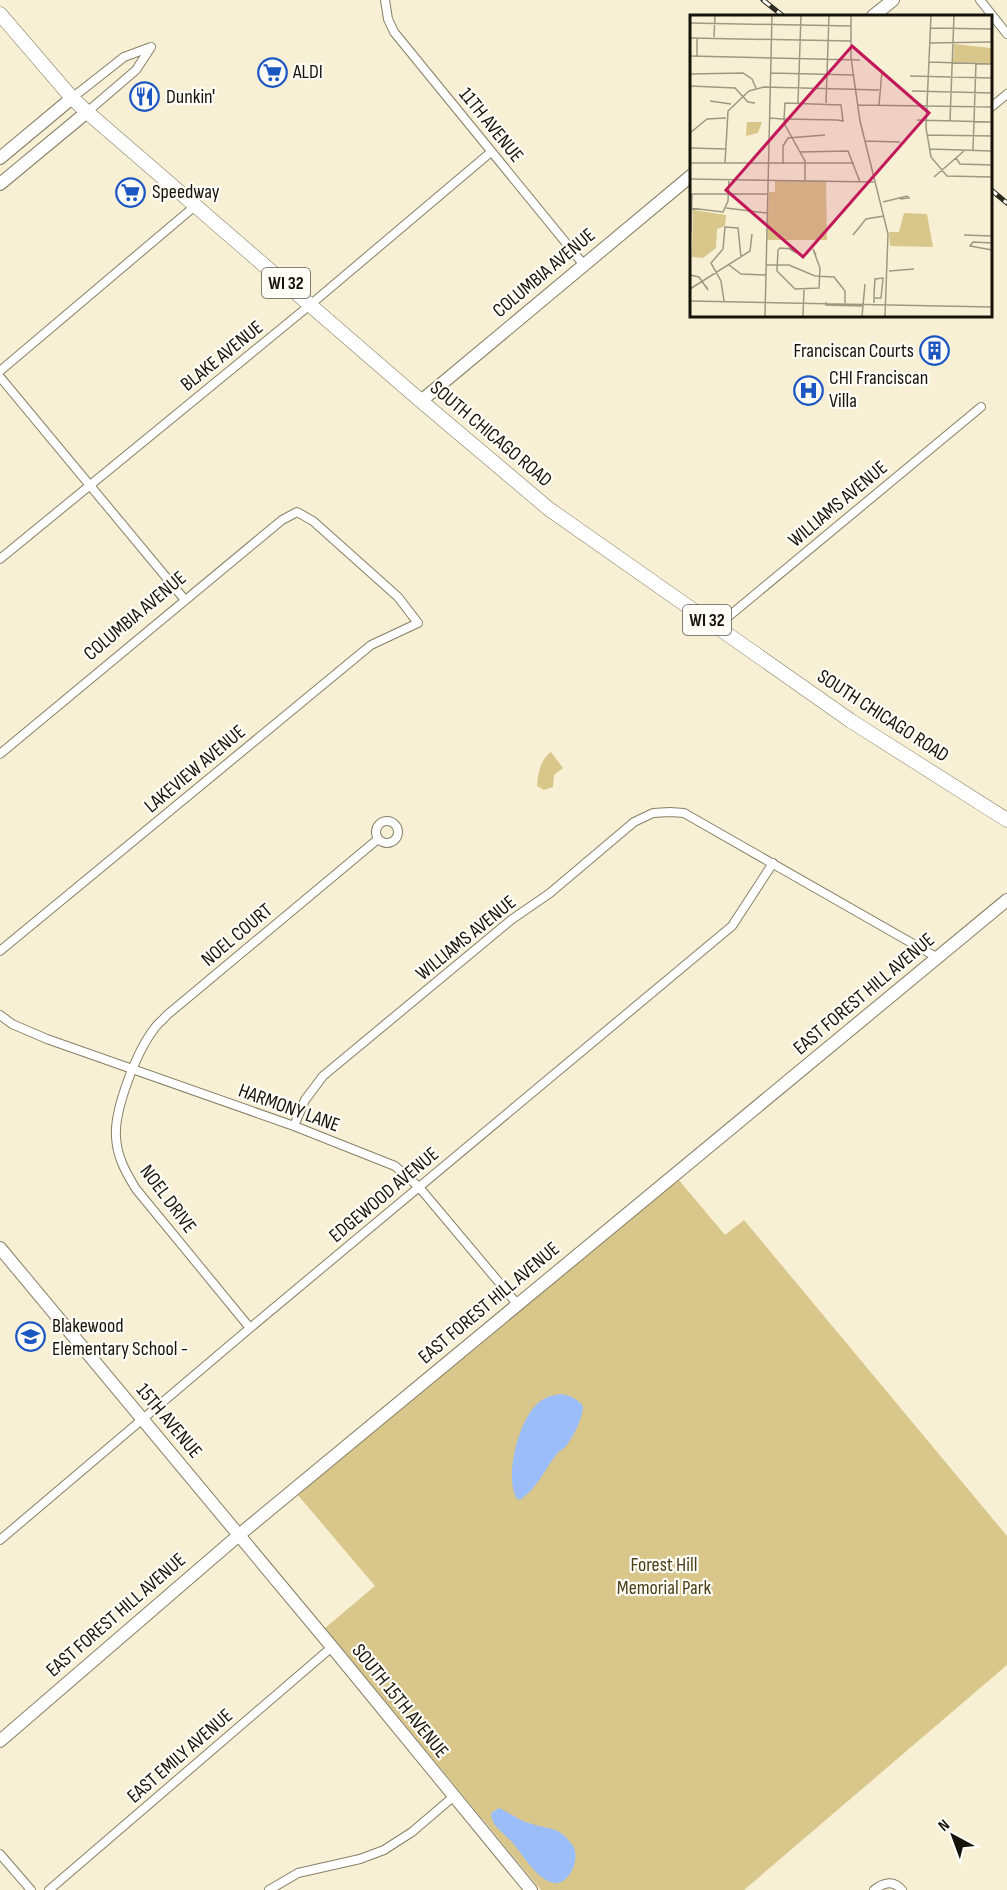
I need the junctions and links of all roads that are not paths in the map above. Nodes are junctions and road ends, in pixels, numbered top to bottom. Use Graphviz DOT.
graph roads {
  1 [pos="385,0"];
  2 [pos="893,0"];
  3 [pos="980,0"];
  4 [pos="0,14"];
  5 [pos="874,15"];
  6 [pos="992,15"];
  7 [pos="992,15"];
  8 [pos="1007,34"];
  9 [pos="1007,94"];
  10 [pos="72,98"];
  11 [pos="992,106"];
  12 [pos="87,112"];
  13 [pos="490,152"];
  14 [pos="0,158"];
  15 [pos="690,177"];
  16 [pos="0,184"];
  17 [pos="195,206"];
  18 [pos="584,265"];
  19 [pos="310,305"];
  20 [pos="0,371"];
  21 [pos="0,377"];
  22 [pos="421,401"];
  23 [pos="981,407"];
  24 [pos="91,485"];
  25 [pos="0,559"];
  26 [pos="185,600"];
  27 [pos="418,623"];
  28 [pos="717,626"];
  29 [pos="0,754"];
  30 [pos="1007,820"];
  31 [pos="378,839"];
  32 [pos="773,863"];
  33 [pos="1007,900"];
  34 [pos="0,951"];
  35 [pos="939,958"];
  36 [pos="0,1015"];
  37 [pos="133,1070"];
  38 [pos="294,1126"];
  39 [pos="420,1187"];
  40 [pos="0,1248"];
  41 [pos="518,1305"];
  42 [pos="250,1328"];
  43 [pos="142,1419"];
  44 [pos="239,1535"];
  45 [pos="0,1540"];
  46 [pos="332,1647"];
  47 [pos="0,1741"];
  48 [pos="453,1797"];
  49 [pos="0,1854"];
  50 [pos="31,1890"];
  51 [pos="49,1890"];
  52 [pos="269,1890"];
  53 [pos="531,1890"];
  54 [pos="874,1890"];
  55 [pos="902,1890"];
  1 -- 13 [label="street, 11TH AVENUE"];
  2 -- 5 [label="street"];
  3 -- 6 [label="street"];
  4 -- 10 [label="main road, SOUTH CHICAGO ROAD / WI 32"];
  7 -- 8 [label="street"];
  9 -- 11 [label="street"];
  10 -- 12 [label="main road, SOUTH CHICAGO ROAD / WI 32"];
  10 -- 12 [label="street"];
  10 -- 14 [label="street"];
  12 -- 16 [label="street"];
  12 -- 17 [label="main road, SOUTH CHICAGO ROAD / WI 32"];
  13 -- 18 [label="street, 11TH AVENUE"];
  13 -- 19 [label="street, BLAKE AVENUE"];
  15 -- 18 [label="street, COLUMBIA AVENUE"];
  17 -- 19 [label="main road, SOUTH CHICAGO ROAD / WI 32"];
  17 -- 20 [label="street"];
  18 -- 22 [label="street, COLUMBIA AVENUE"];
  19 -- 22 [label="main road, SOUTH CHICAGO ROAD / WI 32"];
  19 -- 24 [label="street, BLAKE AVENUE"];
  21 -- 24 [label="street"];
  22 -- 28 [label="main road, SOUTH CHICAGO ROAD / WI 32"];
  23 -- 28 [label="street, WILLIAMS AVENUE"];
  24 -- 25 [label="street, BLAKE AVENUE"];
  24 -- 26 [label="street"];
  26 -- 27 [label="street, COLUMBIA AVENUE"];
  26 -- 29 [label="street, COLUMBIA AVENUE"];
  27 -- 34 [label="street, LAKEVIEW AVENUE"];
  28 -- 30 [label="main road, SOUTH CHICAGO ROAD / WI 32"];
  31 -- 37 [label="street, NOEL COURT"];
  32 -- 35 [label="street"];
  32 -- 38 [label="street, WILLIAMS AVENUE"];
  32 -- 39 [label="street, EDGEWOOD AVENUE"];
  33 -- 35 [label="street, EAST FOREST HILL AVENUE"];
  35 -- 41 [label="street, EAST FOREST HILL AVENUE"];
  36 -- 37 [label="street, HARMONY LANE"];
  37 -- 38 [label="street, HARMONY LANE"];
  37 -- 42 [label="street, NOEL DRIVE"];
  38 -- 39 [label="street, HARMONY LANE"];
  39 -- 41 [label="street, HARMONY LANE"];
  39 -- 42 [label="street, EDGEWOOD AVENUE"];
  40 -- 43 [label="street, 15TH AVENUE"];
  41 -- 44 [label="street, EAST FOREST HILL AVENUE"];
  42 -- 43 [label="street, EDGEWOOD AVENUE"];
  43 -- 44 [label="street, 15TH AVENUE"];
  43 -- 45 [label="street, EDGEWOOD AVENUE"];
  44 -- 46 [label="street, SOUTH 15TH AVENUE"];
  44 -- 47 [label="street, EAST FOREST HILL AVENUE"];
  46 -- 48 [label="street, SOUTH 15TH AVENUE"];
  46 -- 51 [label="street, EAST EMILY AVENUE"];
  48 -- 52 [label="street"];
  48 -- 53 [label="street, SOUTH 15TH AVENUE"];
  49 -- 50 [label="street"];
  54 -- 55 [label="street"];
}
